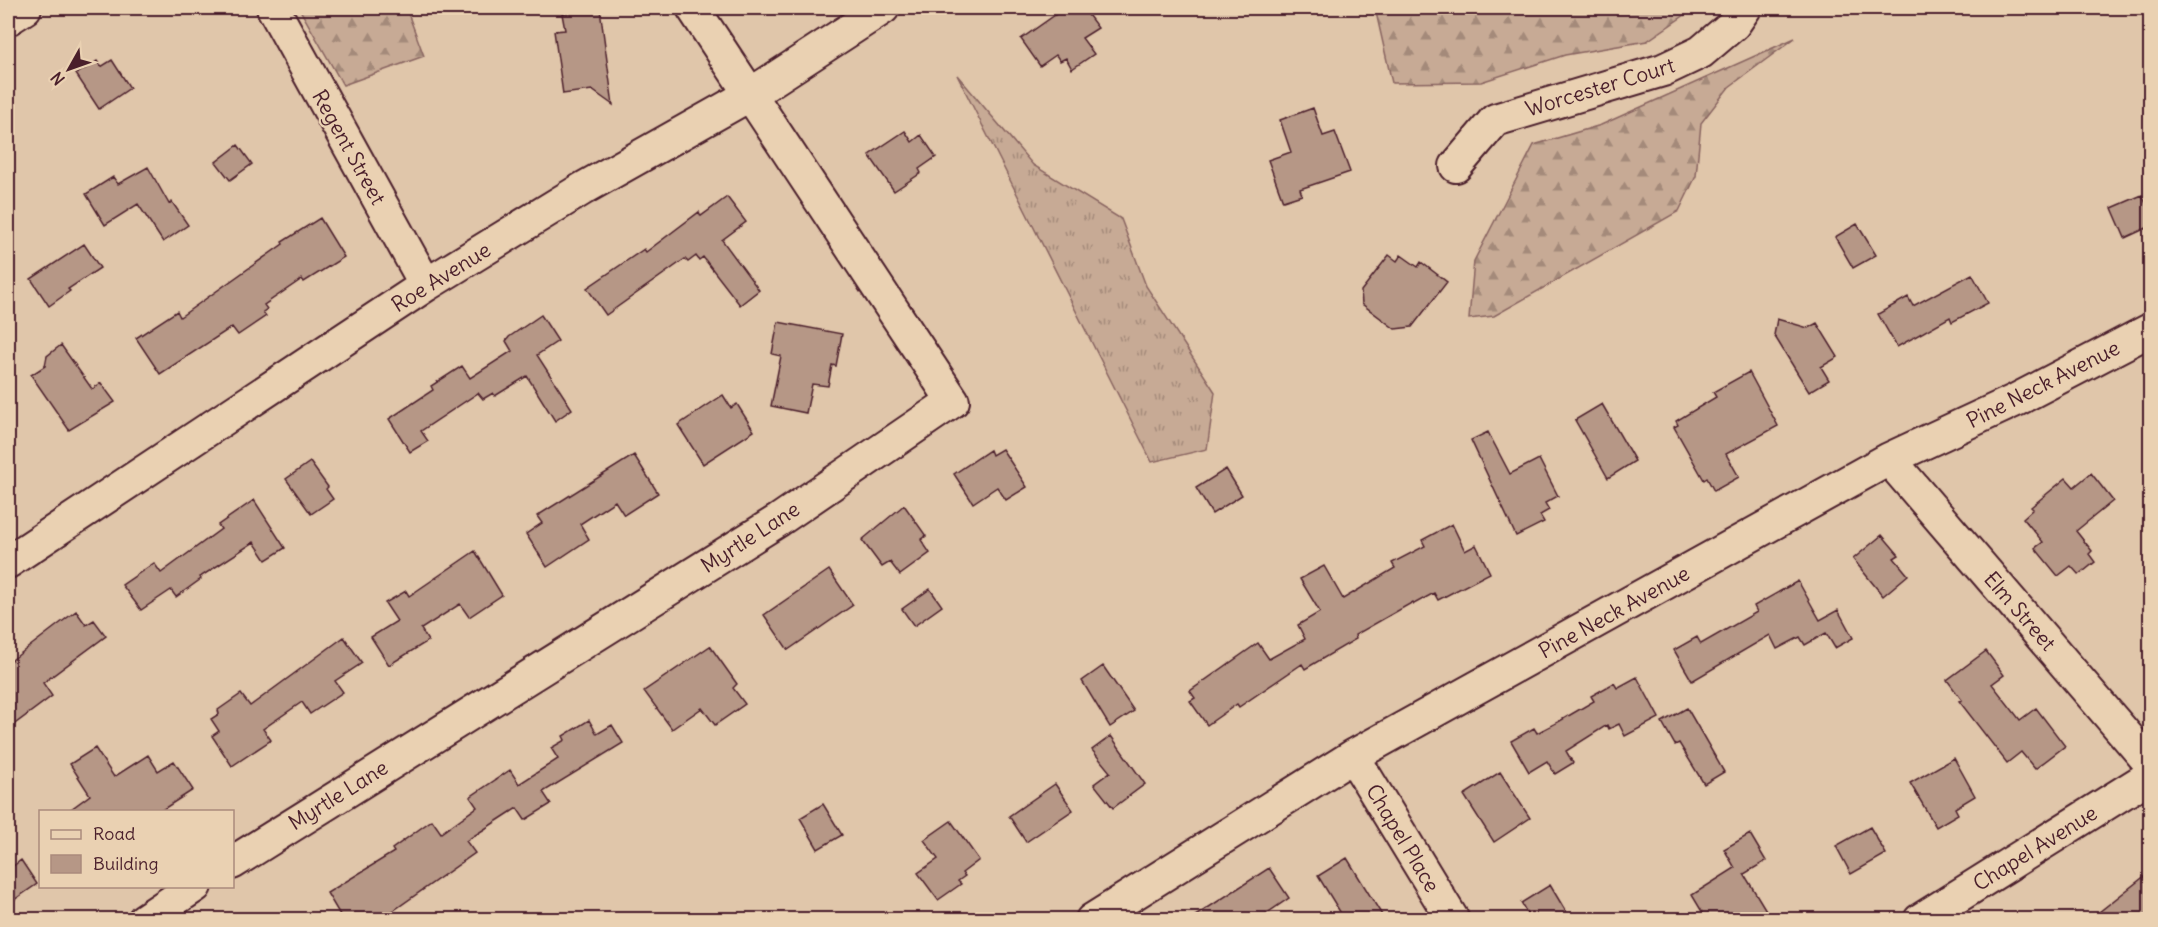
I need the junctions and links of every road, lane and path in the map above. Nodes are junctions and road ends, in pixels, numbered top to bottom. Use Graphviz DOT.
graph roads {
  1 [pos="26,8"];
  2 [pos="273,8"];
  3 [pos="693,8"];
  4 [pos="883,8"];
  5 [pos="1745,8"];
  6 [pos="8,19"];
  7 [pos="751,94"];
  8 [pos="1456,166"];
  9 [pos="426,285"];
  10 [pos="2151,330"];
  11 [pos="1889,459"];
  12 [pos="8,562"];
  13 [pos="1353,756"];
  14 [pos="2151,763"];
  15 [pos="2151,776"];
  16 [pos="234,862"];
  17 [pos="192,888"];
  18 [pos="144,920"];
  19 [pos="1092,920"];
  20 [pos="1453,920"];
  21 [pos="1920,920"];
  1 -- 6 [label="street"];
  2 -- 9 [label="street, Regent Street"];
  3 -- 7 [label="street"];
  4 -- 7 [label="street, Roe Avenue"];
  5 -- 8 [label="street, Worcester Court"];
  7 -- 9 [label="street, Roe Avenue"];
  7 -- 16 [label="street, Myrtle Lane"];
  9 -- 12 [label="street, Roe Avenue"];
  10 -- 11 [label="street, Pine Neck Avenue"];
  11 -- 13 [label="street, Pine Neck Avenue"];
  11 -- 14 [label="street, Elm Street"];
  13 -- 19 [label="street, Pine Neck Avenue"];
  13 -- 20 [label="street, Chapel Place"];
  15 -- 21 [label="street, Chapel Avenue"];
  17 -- 18 [label="street"];
}
